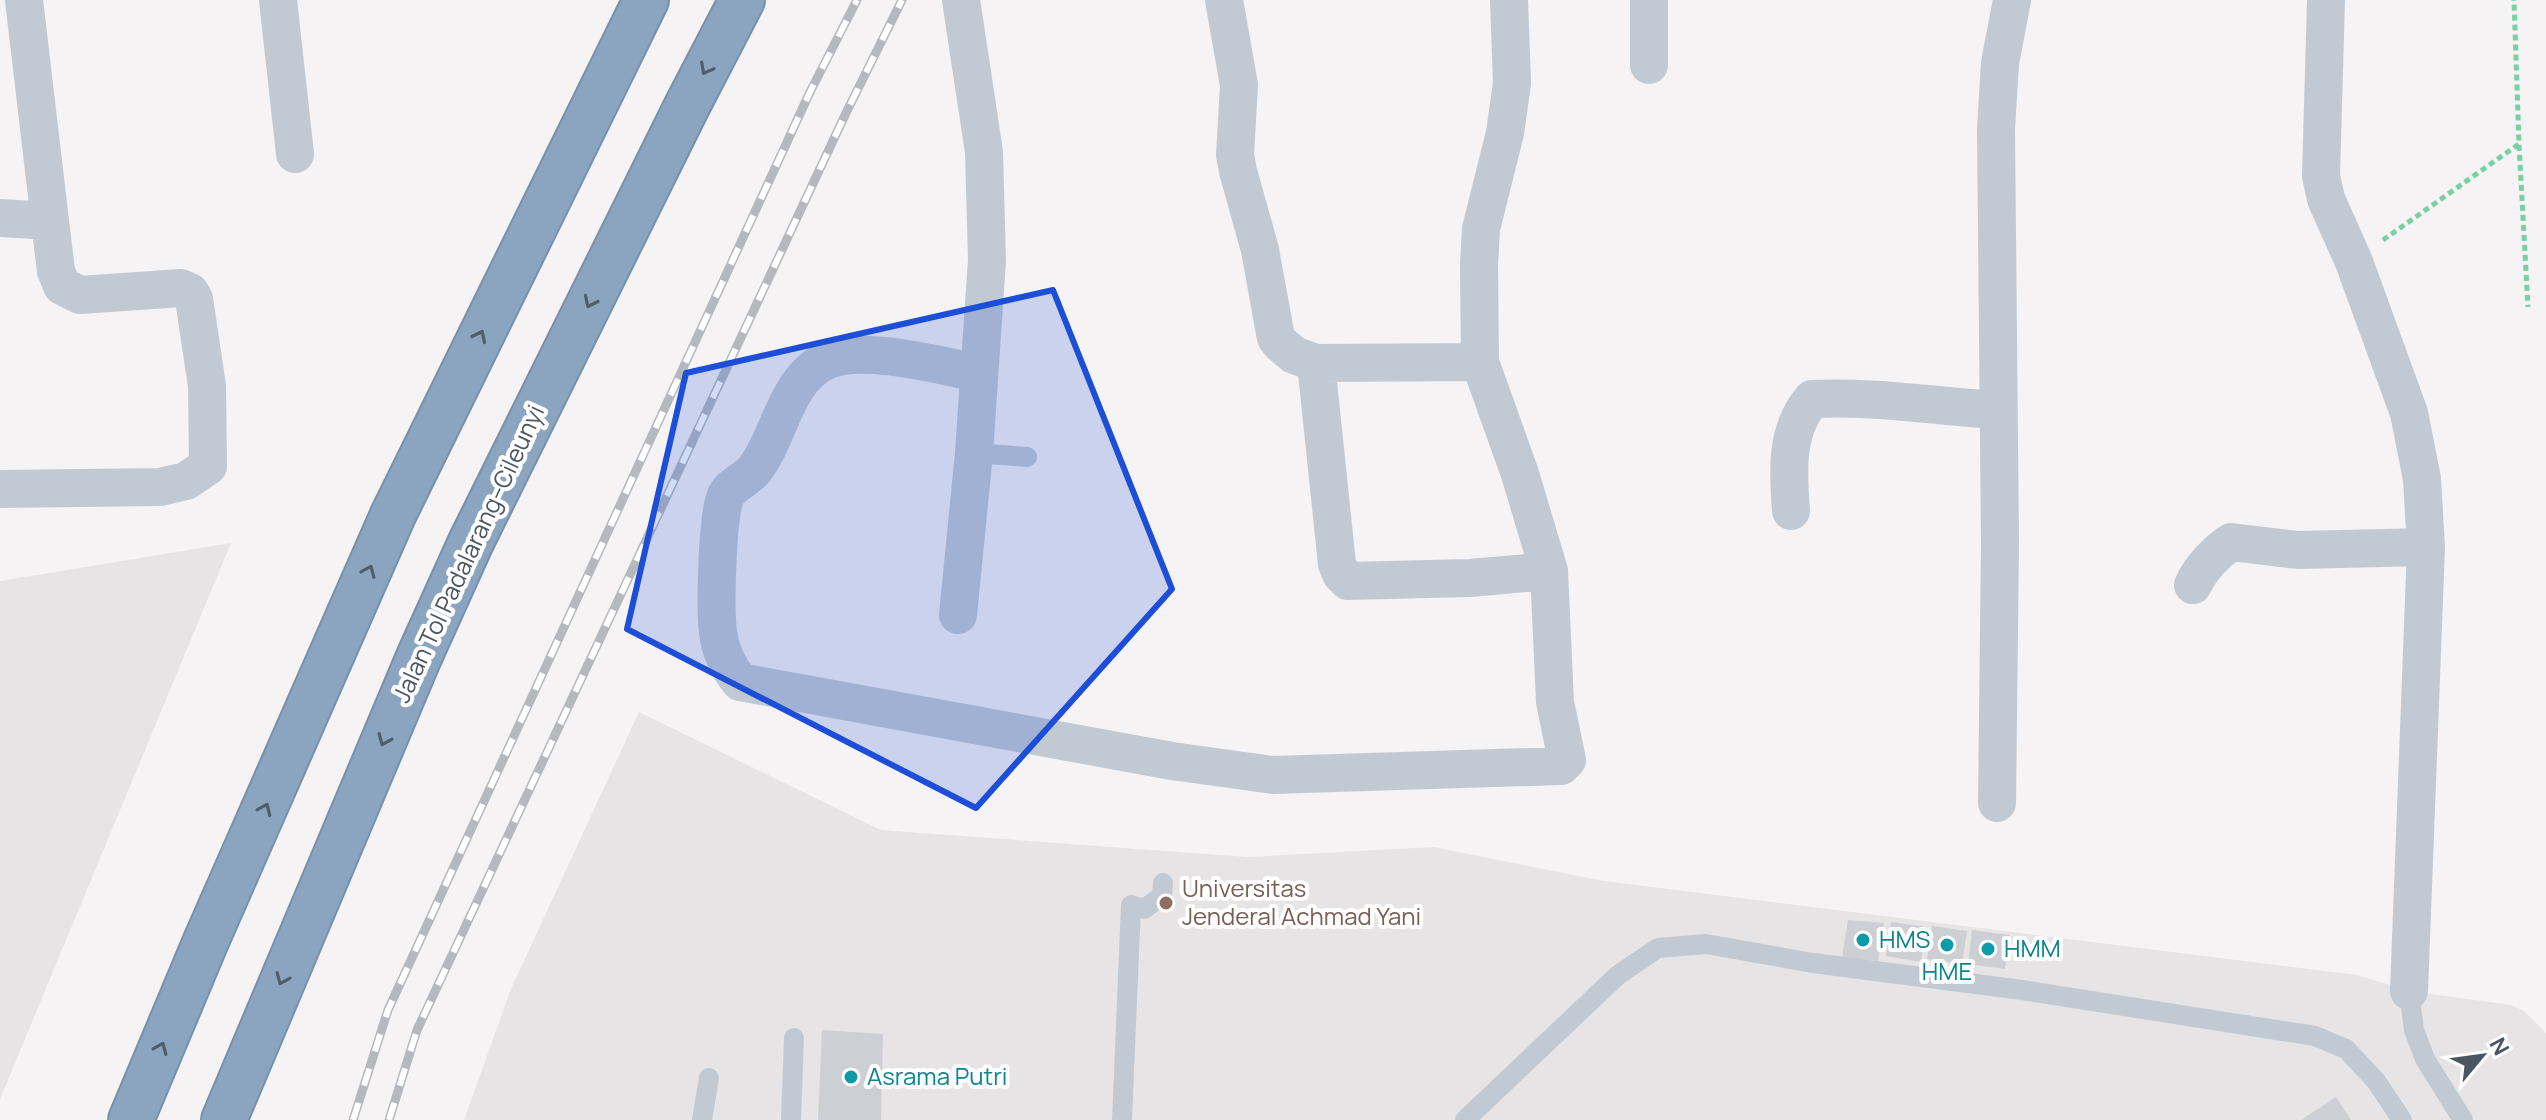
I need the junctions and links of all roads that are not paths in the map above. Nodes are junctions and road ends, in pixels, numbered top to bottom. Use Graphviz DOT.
graph roads {
  1 [pos="24,0"];
  2 [pos="278,0"];
  3 [pos="646,0"];
  4 [pos="742,0"];
  5 [pos="961,0"];
  6 [pos="1224,0"];
  7 [pos="1509,0"];
  8 [pos="1649,0"];
  9 [pos="2012,0"];
  10 [pos="2326,0"];
  11 [pos="14,38"];
  12 [pos="1649,65"];
  13 [pos="295,154"];
  14 [pos="0,218"];
  15 [pos="50,221"];
  16 [pos="1480,362"];
  17 [pos="1316,363"];
  18 [pos="979,373"];
  19 [pos="1997,410"];
  20 [pos="974,453"];
  21 [pos="1027,457"];
  22 [pos="0,489"];
  23 [pos="1791,511"];
  24 [pos="2426,547"];
  25 [pos="1549,571"];
  26 [pos="2193,585"];
  27 [pos="958,615"];
  28 [pos="1997,803"];
  29 [pos="1163,883"];
  30 [pos="2409,991"];
  31 [pos="794,1038"];
  32 [pos="709,1078"];
  33 [pos="131,1120"];
  34 [pos="224,1120"];
  35 [pos="702,1120"];
  36 [pos="791,1120"];
  37 [pos="1122,1120"];
  38 [pos="1465,1120"];
  39 [pos="2402,1120"];
  40 [pos="2463,1120"];
  1 -- 11 [label="street"];
  2 -- 13 [label="street"];
  33 -- 3 [label="highway, one-way"];
  4 -- 34 [label="highway, Jalan Tol Padalarang–Cileunyi, one-way"];
  5 -- 18 [label="street"];
  6 -- 17 [label="street"];
  7 -- 16 [label="street"];
  8 -- 12 [label="street"];
  9 -- 19 [label="street"];
  10 -- 24 [label="street"];
  11 -- 15 [label="street"];
  14 -- 15 [label="street"];
  15 -- 22 [label="street"];
  16 -- 17 [label="street"];
  16 -- 25 [label="street"];
  17 -- 25 [label="street"];
  18 -- 20 [label="street"];
  18 -- 25 [label="street"];
  19 -- 23 [label="street"];
  19 -- 28 [label="street"];
  20 -- 21 [label="lane"];
  20 -- 27 [label="street"];
  24 -- 26 [label="street"];
  24 -- 30 [label="street"];
  29 -- 37 [label="lane"];
  30 -- 40 [label="lane"];
  31 -- 36 [label="lane"];
  32 -- 35 [label="lane"];
  38 -- 39 [label="lane"];
}
